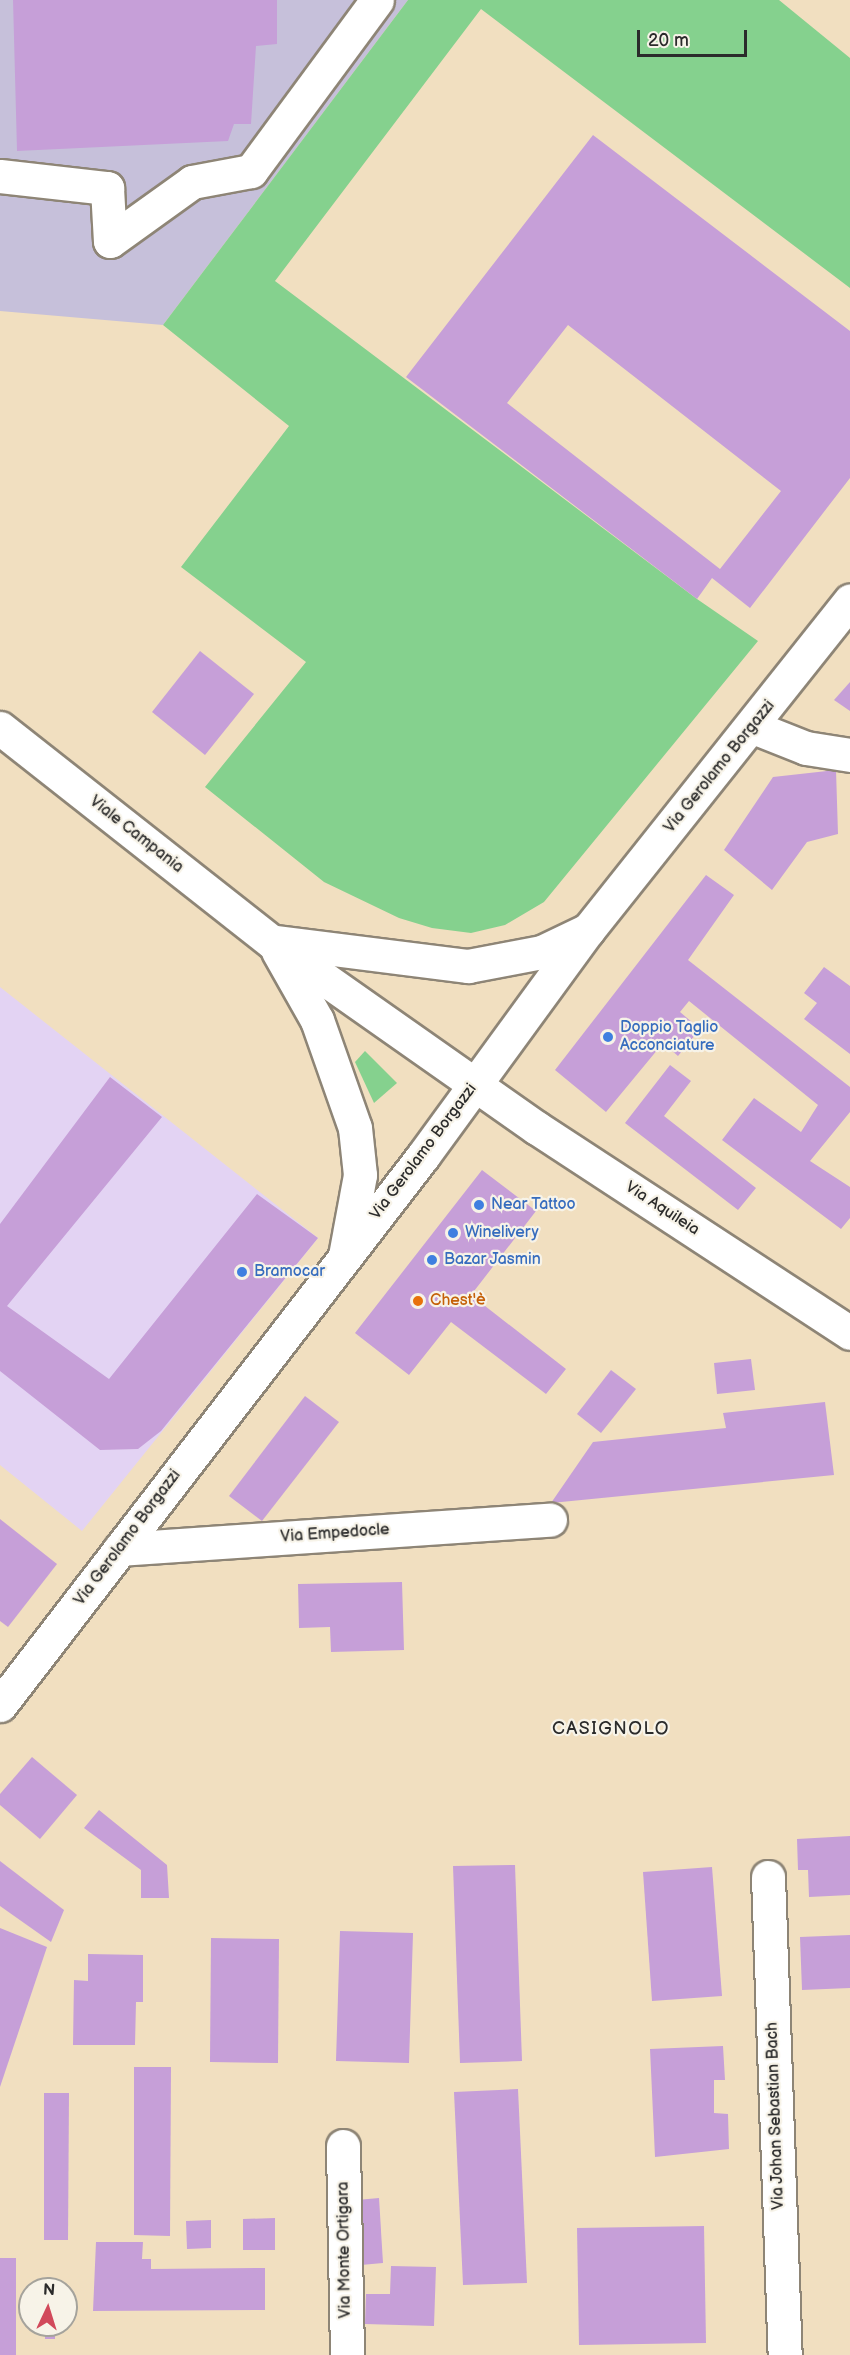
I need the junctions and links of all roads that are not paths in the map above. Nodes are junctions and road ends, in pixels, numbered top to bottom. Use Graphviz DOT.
graph roads {
  1 [pos="377,0"];
  2 [pos="0,176"];
  3 [pos="850,601"];
  4 [pos="753,727"];
  5 [pos="0,728"];
  6 [pos="850,754"];
  7 [pos="588,930"];
  8 [pos="273,942"];
  9 [pos="475,1084"];
  10 [pos="345,1256"];
  11 [pos="850,1333"];
  12 [pos="550,1520"];
  13 [pos="120,1549"];
  14 [pos="0,1706"];
  15 [pos="768,1877"];
  16 [pos="343,2146"];
  17 [pos="347,2355"];
  18 [pos="785,2355"];
  1 -- 2 [label="street"];
  3 -- 4 [label="street, Via Gerolamo Borgazzi"];
  4 -- 6 [label="street"];
  4 -- 7 [label="street, Via Gerolamo Borgazzi"];
  5 -- 8 [label="street, Viale Campania"];
  7 -- 8 [label="street"];
  7 -- 9 [label="street, Via Gerolamo Borgazzi"];
  8 -- 9 [label="street, Viale Campania"];
  8 -- 10 [label="street, Viale Campania"];
  9 -- 10 [label="street, Via Gerolamo Borgazzi"];
  9 -- 11 [label="street, Via Aquileia"];
  10 -- 13 [label="street, Via Gerolamo Borgazzi"];
  12 -- 13 [label="street, Via Empedocle"];
  13 -- 14 [label="street, Via Gerolamo Borgazzi"];
  15 -- 18 [label="street, Via Johan Sebastian Bach"];
  16 -- 17 [label="street, Via Monte Ortigara"];
}
